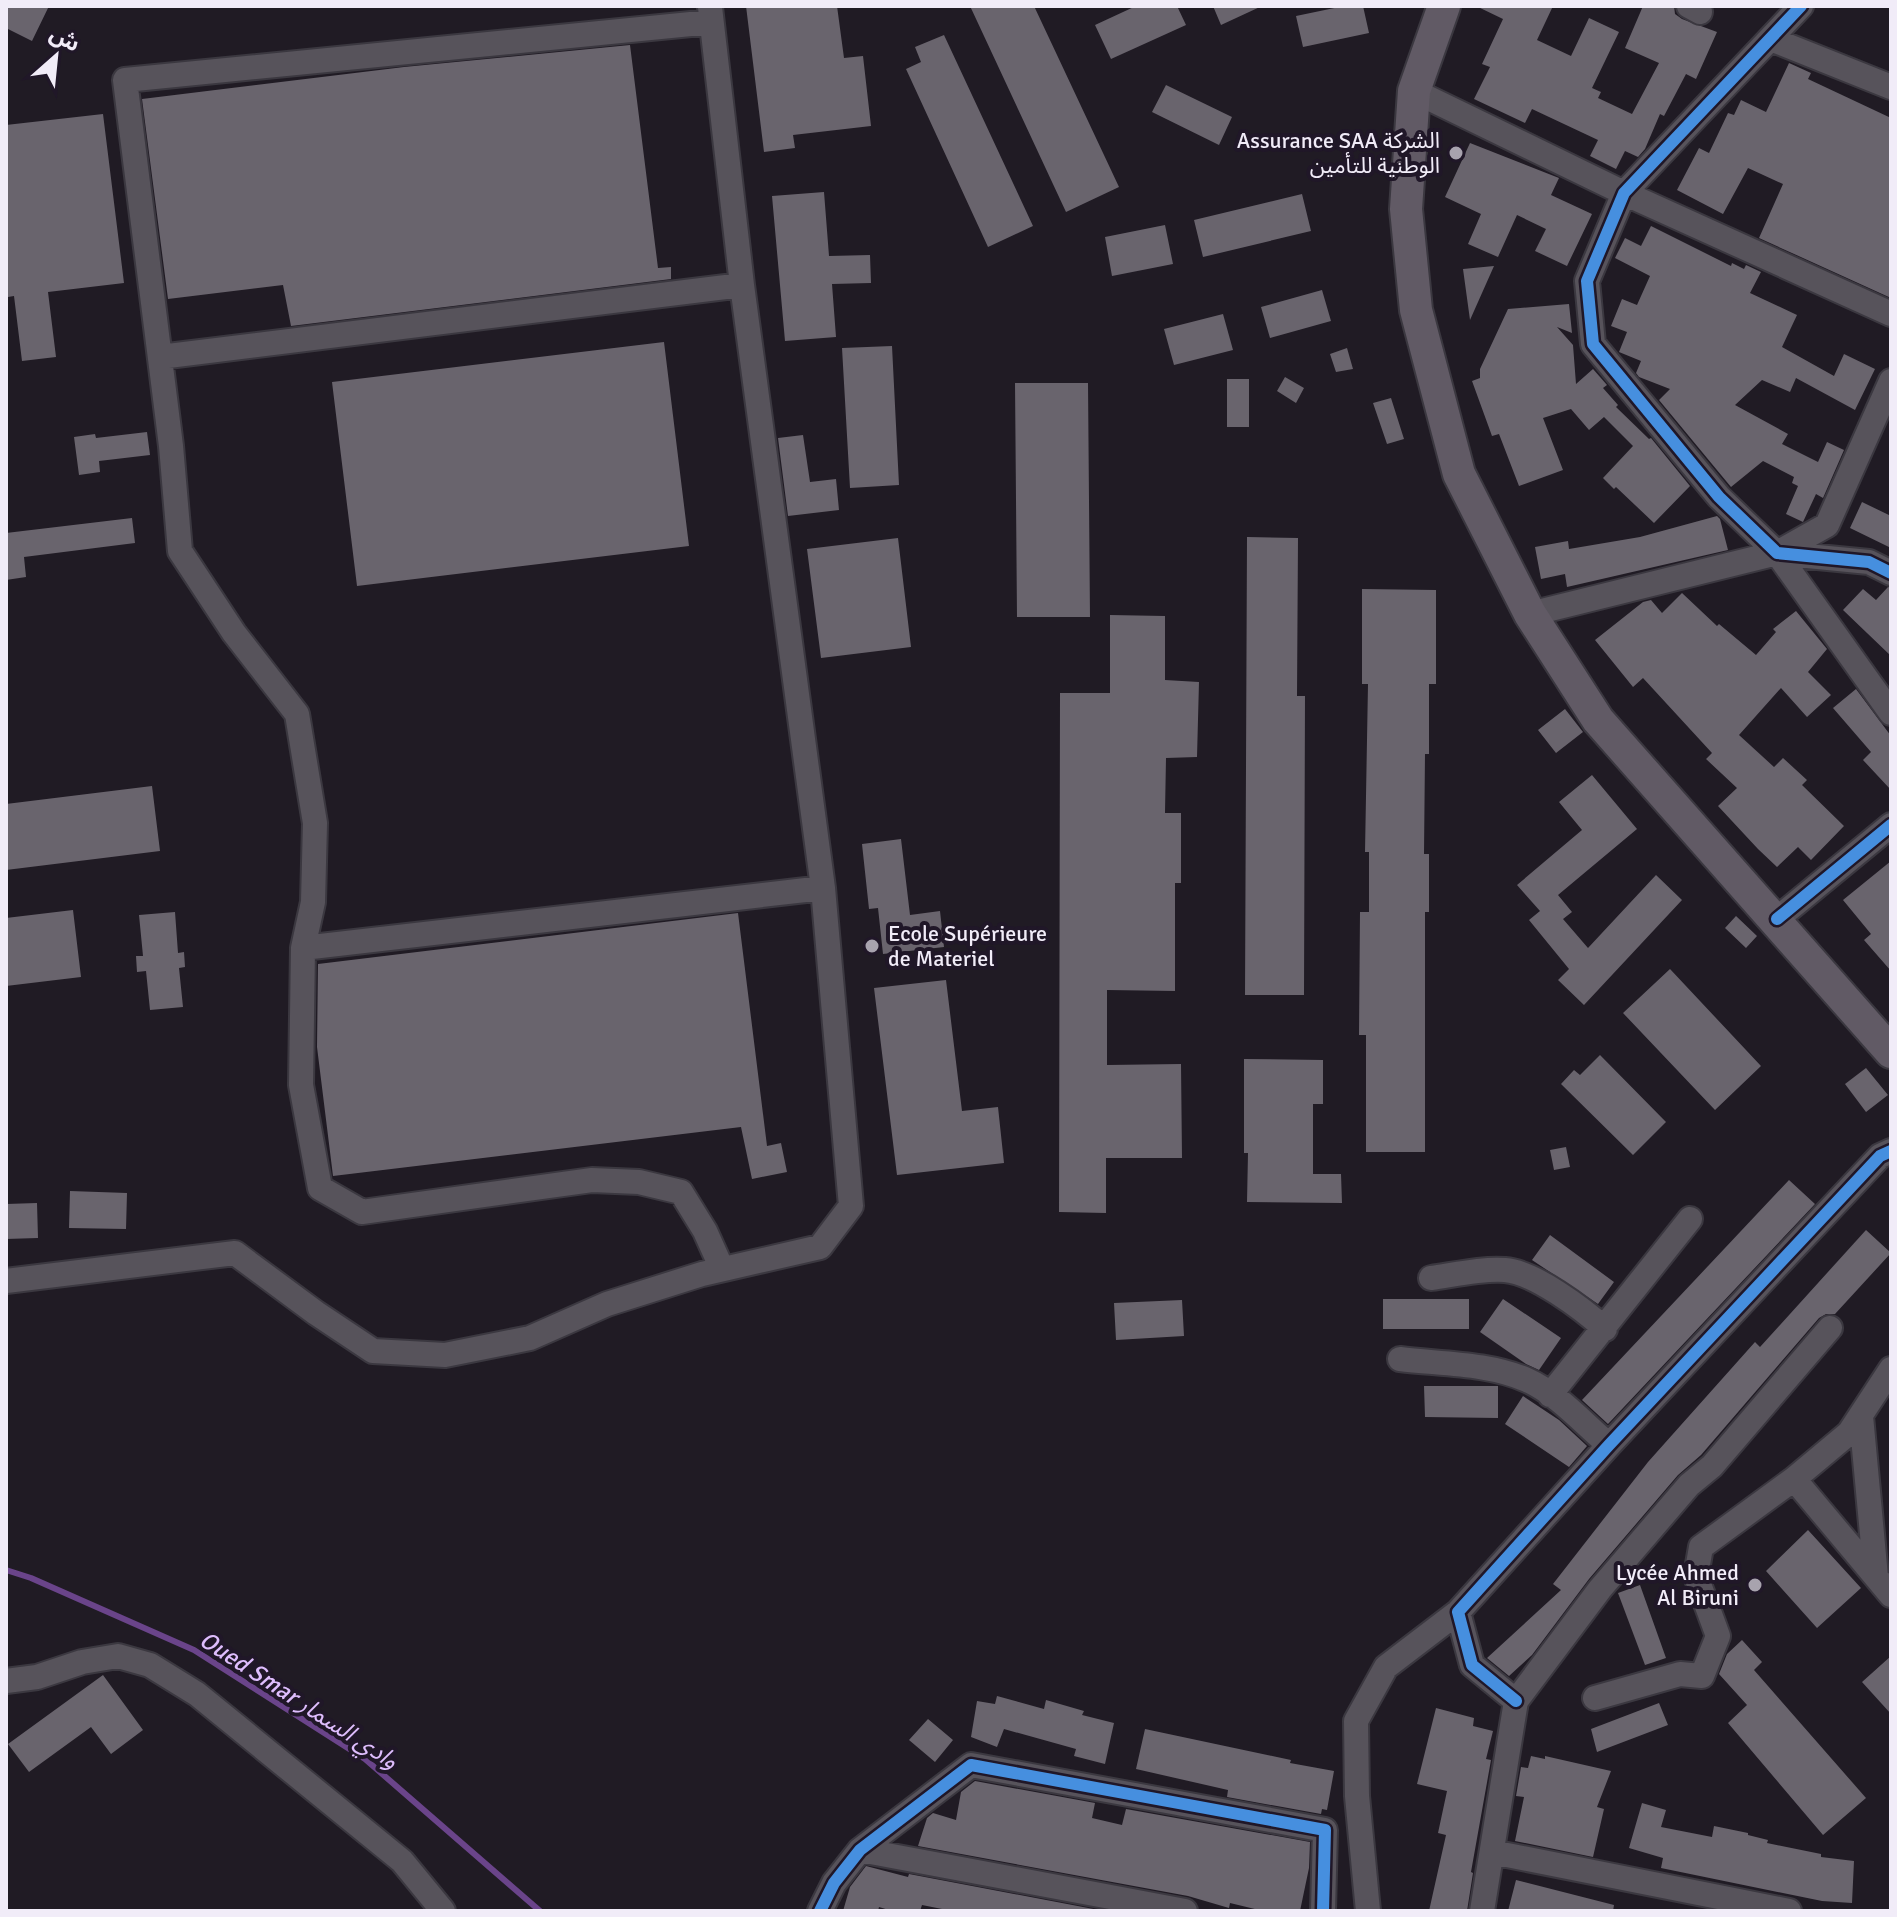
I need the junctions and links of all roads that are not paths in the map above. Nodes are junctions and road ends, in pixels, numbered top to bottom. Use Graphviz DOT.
graph roads {
  1 [pos="1444,6"];
  2 [pos="1801,6"];
  3 [pos="710,14"];
  4 [pos="1771,39"];
  5 [pos="1891,87"];
  6 [pos="1414,91"];
  7 [pos="1624,193"];
  8 [pos="742,285"];
  9 [pos="1891,314"];
  10 [pos="160,357"];
  11 [pos="1891,381"];
  12 [pos="1777,553"];
  13 [pos="1891,573"];
  14 [pos="1530,614"];
  15 [pos="1891,713"];
  16 [pos="1891,825"];
  17 [pos="823,888"];
  18 [pos="1777,919"];
  19 [pos="303,948"];
  20 [pos="1891,1052"];
  21 [pos="1891,1151"];
  22 [pos="1690,1219"];
  23 [pos="722,1269"];
  24 [pos="1431,1278"];
  25 [pos="6,1281"];
  26 [pos="1830,1328"];
  27 [pos="1605,1329"];
  28 [pos="1400,1359"];
  29 [pos="1891,1369"];
  30 [pos="1550,1395"];
  31 [pos="1861,1416"];
  32 [pos="1609,1445"];
  33 [pos="1794,1479"];
  34 [pos="1883,1586"];
  35 [pos="1458,1612"];
  36 [pos="6,1681"];
  37 [pos="1595,1698"];
  38 [pos="1516,1701"];
  39 [pos="860,1850"];
  40 [pos="1492,1852"];
  41 [pos="443,1911"];
  42 [pos="820,1911"];
  43 [pos="1185,1911"];
  44 [pos="1323,1911"];
  45 [pos="1368,1911"];
  46 [pos="1482,1911"];
  47 [pos="1789,1911"];
  1 -- 6 [label="main road"];
  2 -- 4 [label="street"];
  3 -- 8 [label="street"];
  3 -- 10 [label="street"];
  4 -- 5 [label="street"];
  4 -- 7 [label="street"];
  6 -- 7 [label="street"];
  6 -- 14 [label="main road"];
  7 -- 9 [label="street"];
  7 -- 12 [label="street"];
  8 -- 10 [label="street"];
  8 -- 17 [label="street"];
  10 -- 19 [label="street"];
  11 -- 12 [label="street"];
  12 -- 13 [label="street"];
  12 -- 14 [label="street"];
  12 -- 15 [label="street"];
  14 -- 18 [label="main road"];
  16 -- 18 [label="street"];
  17 -- 19 [label="street"];
  17 -- 23 [label="street"];
  18 -- 20 [label="main road"];
  19 -- 23 [label="street"];
  21 -- 32 [label="street"];
  22 -- 27 [label="street"];
  23 -- 25 [label="street"];
  24 -- 27 [label="street"];
  26 -- 38 [label="street"];
  27 -- 30 [label="street"];
  28 -- 30 [label="street"];
  29 -- 31 [label="street"];
  30 -- 32 [label="street"];
  31 -- 33 [label="street"];
  31 -- 34 [label="street"];
  32 -- 35 [label="street"];
  33 -- 34 [label="street"];
  33 -- 37 [label="street"];
  35 -- 38 [label="street"];
  35 -- 45 [label="street"];
  36 -- 41 [label="street"];
  38 -- 40 [label="street"];
  39 -- 42 [label="street"];
  39 -- 43 [label="street"];
  39 -- 44 [label="street"];
  40 -- 46 [label="street"];
  40 -- 47 [label="street"];
}
